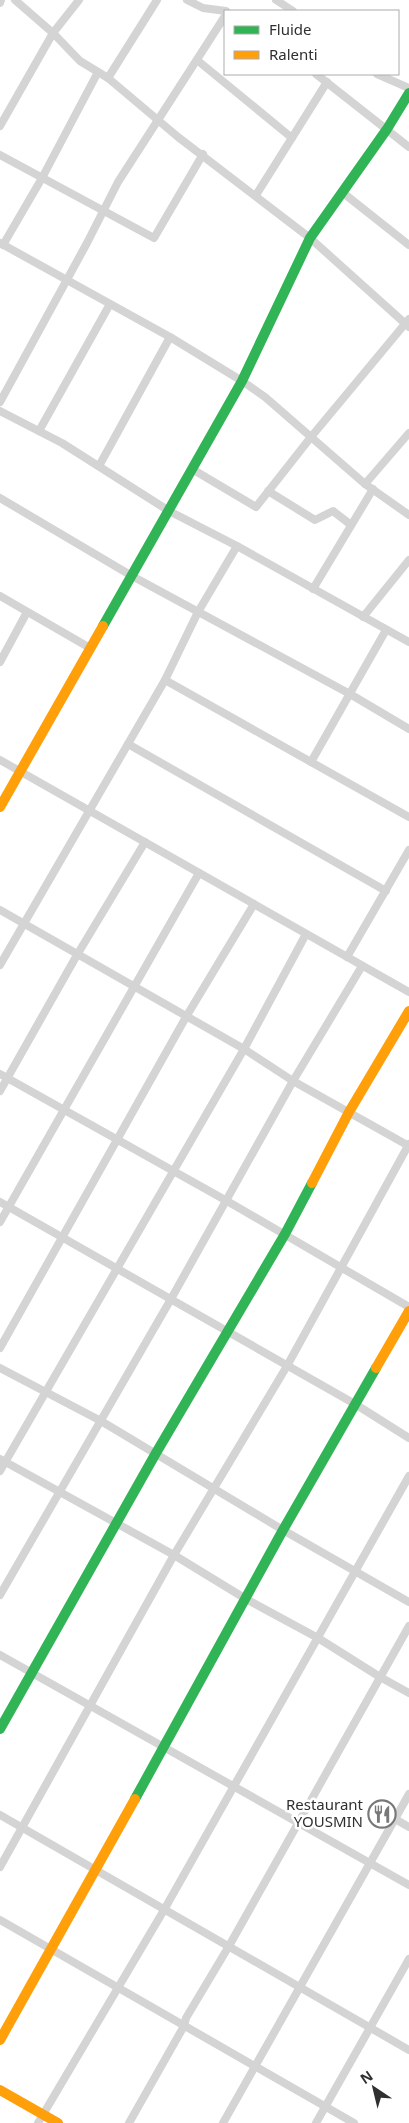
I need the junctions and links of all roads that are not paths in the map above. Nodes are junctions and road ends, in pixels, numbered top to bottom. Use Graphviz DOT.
graph roads {
  1 [pos="15,0"];
  2 [pos="79,0"];
  3 [pos="157,0"];
  4 [pos="187,0"];
  5 [pos="276,0"];
  6 [pos="291,10"];
  7 [pos="224,11"];
  8 [pos="224,18"];
  9 [pos="53,33"];
  10 [pos="197,60"];
  11 [pos="98,72"];
  12 [pos="317,75"];
  13 [pos="379,75"];
  14 [pos="108,78"];
  15 [pos="327,82"];
  16 [pos="409,88"];
  17 [pos="409,93"];
  18 [pos="159,121"];
  19 [pos="0,126"];
  20 [pos="387,129"];
  21 [pos="292,138"];
  22 [pos="409,147"];
  23 [pos="203,154"];
  24 [pos="0,155"];
  25 [pos="42,178"];
  26 [pos="342,192"];
  27 [pos="256,195"];
  28 [pos="102,210"];
  29 [pos="310,238"];
  30 [pos="2,244"];
  31 [pos="409,246"];
  32 [pos="67,280"];
  33 [pos="110,304"];
  34 [pos="408,324"];
  35 [pos="170,337"];
  36 [pos="242,381"];
  37 [pos="0,402"];
  38 [pos="0,410"];
  39 [pos="40,431"];
  40 [pos="409,433"];
  41 [pos="311,437"];
  42 [pos="99,466"];
  43 [pos="192,469"];
  44 [pos="366,484"];
  45 [pos="372,489"];
  46 [pos="268,491"];
  47 [pos="0,498"];
  48 [pos="168,511"];
  49 [pos="409,515"];
  50 [pos="351,525"];
  51 [pos="237,546"];
  52 [pos="409,560"];
  53 [pos="132,576"];
  54 [pos="313,589"];
  55 [pos="0,596"];
  56 [pos="28,612"];
  57 [pos="198,612"];
  58 [pos="363,617"];
  59 [pos="386,630"];
  60 [pos="409,642"];
  61 [pos="90,648"];
  62 [pos="0,662"];
  63 [pos="165,680"];
  64 [pos="350,694"];
  65 [pos="409,729"];
  66 [pos="128,744"];
  67 [pos="0,760"];
  68 [pos="311,762"];
  69 [pos="20,771"];
  70 [pos="0,807"];
  71 [pos="90,811"];
  72 [pos="409,817"];
  73 [pos="145,842"];
  74 [pos="409,850"];
  75 [pos="199,873"];
  76 [pos="386,891"];
  77 [pos="254,904"];
  78 [pos="0,910"];
  79 [pos="24,924"];
  80 [pos="306,934"];
  81 [pos="77,956"];
  82 [pos="347,957"];
  83 [pos="0,965"];
  84 [pos="362,966"];
  85 [pos="133,988"];
  86 [pos="409,992"];
  87 [pos="409,1011"];
  88 [pos="186,1017"];
  89 [pos="244,1049"];
  90 [pos="4,1076"];
  91 [pos="293,1080"];
  92 [pos="0,1091"];
  93 [pos="63,1109"];
  94 [pos="349,1112"];
  95 [pos="116,1140"];
  96 [pos="409,1145"];
  97 [pos="172,1170"];
  98 [pos="227,1201"];
  99 [pos="0,1202"];
  100 [pos="9,1206"];
  101 [pos="0,1222"];
  102 [pos="285,1234"];
  103 [pos="62,1237"];
  104 [pos="117,1268"];
  105 [pos="340,1269"];
  106 [pos="171,1299"];
  107 [pos="409,1307"];
  108 [pos="409,1311"];
  109 [pos="228,1332"];
  110 [pos="0,1348"];
  111 [pos="286,1366"];
  112 [pos="0,1368"];
  113 [pos="46,1392"];
  114 [pos="355,1404"];
  115 [pos="101,1421"];
  116 [pos="409,1438"];
  117 [pos="156,1453"];
  118 [pos="3,1461"];
  119 [pos="0,1471"];
  120 [pos="409,1476"];
  121 [pos="214,1488"];
  122 [pos="59,1492"];
  123 [pos="116,1524"];
  124 [pos="283,1530"];
  125 [pos="174,1555"];
  126 [pos="355,1572"];
  127 [pos="0,1596"];
  128 [pos="246,1599"];
  129 [pos="409,1602"];
  130 [pos="409,1626"];
  131 [pos="318,1638"];
  132 [pos="0,1655"];
  133 [pos="31,1672"];
  134 [pos="380,1677"];
  135 [pos="409,1693"];
  136 [pos="89,1705"];
  137 [pos="0,1729"];
  138 [pos="164,1748"];
  139 [pos="233,1787"];
  140 [pos="409,1794"];
  141 [pos="0,1815"];
  142 [pos="395,1819"];
  143 [pos="298,1824"];
  144 [pos="409,1827"];
  145 [pos="22,1829"];
  146 [pos="369,1864"];
  147 [pos="0,1867"];
  148 [pos="95,1870"];
  149 [pos="409,1886"];
  150 [pos="164,1910"];
  151 [pos="0,1920"];
  152 [pos="229,1946"];
  153 [pos="50,1950"];
  154 [pos="409,1960"];
  155 [pos="300,1986"];
  156 [pos="118,1988"];
  157 [pos="184,2026"];
  158 [pos="371,2028"];
  159 [pos="0,2040"];
  160 [pos="409,2050"];
  161 [pos="255,2066"];
  162 [pos="0,2090"];
  163 [pos="326,2107"];
  164 [pos="41,2119"];
  165 [pos="58,2123"];
  166 [pos="129,2123"];
  167 [pos="223,2123"];
  168 [pos="316,2123"];
  169 [pos="354,2123"];
  1 -- 9 [label="street"];
  2 -- 9 [label="street"];
  3 -- 14 [label="street"];
  4 -- 7 [label="street"];
  5 -- 6 [label="street"];
  8 -- 10 [label="street"];
  9 -- 11 [label="street"];
  9 -- 19 [label="street"];
  10 -- 18 [label="street"];
  10 -- 21 [label="street"];
  11 -- 14 [label="street"];
  11 -- 25 [label="street"];
  12 -- 15 [label="street"];
  13 -- 16 [label="street"];
  14 -- 18 [label="street"];
  15 -- 20 [label="street"];
  15 -- 21 [label="street"];
  17 -- 20 [label="street"];
  18 -- 23 [label="street"];
  18 -- 28 [label="street"];
  20 -- 22 [label="street"];
  20 -- 26 [label="street"];
  21 -- 27 [label="street"];
  23 -- 27 [label="street"];
  23 -- 28 [label="street"];
  24 -- 25 [label="street"];
  25 -- 28 [label="street"];
  25 -- 30 [label="street"];
  26 -- 29 [label="street"];
  26 -- 31 [label="street"];
  27 -- 29 [label="street"];
  28 -- 32 [label="street"];
  29 -- 34 [label="street"];
  29 -- 36 [label="street"];
  30 -- 32 [label="street"];
  32 -- 33 [label="street"];
  32 -- 37 [label="street"];
  33 -- 35 [label="street"];
  33 -- 39 [label="street"];
  34 -- 41 [label="street"];
  35 -- 36 [label="street"];
  35 -- 42 [label="street"];
  36 -- 41 [label="street"];
  36 -- 43 [label="street"];
  38 -- 39 [label="street"];
  39 -- 42 [label="street"];
  40 -- 44 [label="street"];
  41 -- 44 [label="street"];
  41 -- 46 [label="street"];
  42 -- 48 [label="street"];
  43 -- 46 [label="street"];
  43 -- 48 [label="street"];
  44 -- 45 [label="street"];
  45 -- 49 [label="street"];
  45 -- 50 [label="street"];
  46 -- 50 [label="street"];
  47 -- 53 [label="street"];
  48 -- 51 [label="street"];
  48 -- 53 [label="street"];
  50 -- 54 [label="street"];
  51 -- 54 [label="street"];
  51 -- 57 [label="street"];
  52 -- 58 [label="street"];
  53 -- 57 [label="street"];
  53 -- 61 [label="street"];
  54 -- 58 [label="street"];
  55 -- 56 [label="street"];
  56 -- 61 [label="street"];
  56 -- 62 [label="street"];
  57 -- 63 [label="street"];
  57 -- 64 [label="street"];
  58 -- 59 [label="street"];
  59 -- 60 [label="street"];
  59 -- 64 [label="street"];
  61 -- 69 [label="street"];
  63 -- 66 [label="street"];
  63 -- 68 [label="street"];
  64 -- 65 [label="street"];
  64 -- 68 [label="street"];
  66 -- 71 [label="street"];
  66 -- 76 [label="street"];
  67 -- 69 [label="street"];
  68 -- 72 [label="street"];
  69 -- 70 [label="street"];
  69 -- 71 [label="street"];
  71 -- 73 [label="street"];
  71 -- 79 [label="street"];
  73 -- 75 [label="street"];
  73 -- 81 [label="street"];
  74 -- 76 [label="street"];
  75 -- 77 [label="street"];
  75 -- 85 [label="street"];
  76 -- 82 [label="street"];
  77 -- 80 [label="street"];
  77 -- 88 [label="street"];
  78 -- 79 [label="street"];
  79 -- 81 [label="street"];
  79 -- 83 [label="street"];
  80 -- 82 [label="street"];
  80 -- 89 [label="street"];
  81 -- 85 [label="street"];
  81 -- 90 [label="street"];
  82 -- 84 [label="street"];
  84 -- 86 [label="street"];
  84 -- 91 [label="street"];
  85 -- 88 [label="street"];
  85 -- 93 [label="street"];
  87 -- 94 [label="street"];
  88 -- 89 [label="street"];
  88 -- 95 [label="street"];
  89 -- 91 [label="street"];
  89 -- 97 [label="street"];
  90 -- 92 [label="street"];
  90 -- 93 [label="street"];
  91 -- 94 [label="street"];
  91 -- 98 [label="street"];
  93 -- 95 [label="street"];
  93 -- 100 [label="street"];
  94 -- 96 [label="street"];
  94 -- 102 [label="street"];
  95 -- 97 [label="street"];
  95 -- 103 [label="street"];
  96 -- 105 [label="street"];
  97 -- 98 [label="street"];
  97 -- 104 [label="street"];
  98 -- 102 [label="street"];
  98 -- 106 [label="street"];
  99 -- 100 [label="street"];
  100 -- 101 [label="street"];
  100 -- 103 [label="street"];
  102 -- 105 [label="street"];
  102 -- 109 [label="street"];
  103 -- 104 [label="street"];
  103 -- 110 [label="street"];
  104 -- 106 [label="street"];
  104 -- 113 [label="street"];
  105 -- 107 [label="street"];
  105 -- 111 [label="street"];
  106 -- 109 [label="street"];
  106 -- 115 [label="street"];
  108 -- 114 [label="street"];
  109 -- 111 [label="street"];
  109 -- 117 [label="street"];
  111 -- 114 [label="street"];
  111 -- 121 [label="street"];
  112 -- 113 [label="street"];
  113 -- 115 [label="street"];
  113 -- 118 [label="street"];
  114 -- 116 [label="street"];
  114 -- 124 [label="street"];
  115 -- 117 [label="street"];
  115 -- 122 [label="street"];
  117 -- 121 [label="street"];
  117 -- 123 [label="street"];
  118 -- 119 [label="street"];
  118 -- 122 [label="street"];
  120 -- 126 [label="street"];
  121 -- 124 [label="street"];
  121 -- 125 [label="street"];
  122 -- 123 [label="street"];
  122 -- 127 [label="street"];
  123 -- 125 [label="street"];
  123 -- 133 [label="street"];
  124 -- 126 [label="street"];
  124 -- 128 [label="street"];
  125 -- 128 [label="street"];
  125 -- 136 [label="street"];
  126 -- 129 [label="street"];
  126 -- 131 [label="street"];
  128 -- 131 [label="street"];
  128 -- 138 [label="street"];
  130 -- 134 [label="street"];
  131 -- 134 [label="street"];
  131 -- 139 [label="street"];
  132 -- 133 [label="street"];
  133 -- 136 [label="street"];
  133 -- 137 [label="street"];
  134 -- 135 [label="street"];
  134 -- 143 [label="street"];
  136 -- 138 [label="street"];
  136 -- 145 [label="street"];
  138 -- 139 [label="street"];
  138 -- 148 [label="street"];
  139 -- 143 [label="street"];
  139 -- 150 [label="street"];
  140 -- 142 [label="street"];
  141 -- 145 [label="street"];
  142 -- 144 [label="street"];
  142 -- 146 [label="street"];
  143 -- 146 [label="street"];
  143 -- 152 [label="street"];
  145 -- 147 [label="street"];
  145 -- 148 [label="street"];
  146 -- 149 [label="street"];
  146 -- 155 [label="street"];
  148 -- 150 [label="street"];
  148 -- 153 [label="street"];
  150 -- 152 [label="street"];
  150 -- 156 [label="street"];
  151 -- 153 [label="street"];
  152 -- 155 [label="street"];
  152 -- 157 [label="street"];
  153 -- 156 [label="street"];
  153 -- 159 [label="street"];
  154 -- 158 [label="street"];
  155 -- 158 [label="street"];
  155 -- 161 [label="street"];
  156 -- 157 [label="street"];
  156 -- 164 [label="street"];
  157 -- 161 [label="street"];
  157 -- 166 [label="street"];
  158 -- 160 [label="street"];
  158 -- 163 [label="street"];
  161 -- 163 [label="street"];
  161 -- 167 [label="street"];
  162 -- 164 [label="street"];
  163 -- 168 [label="street"];
  163 -- 169 [label="street"];
  164 -- 165 [label="street"];
}
